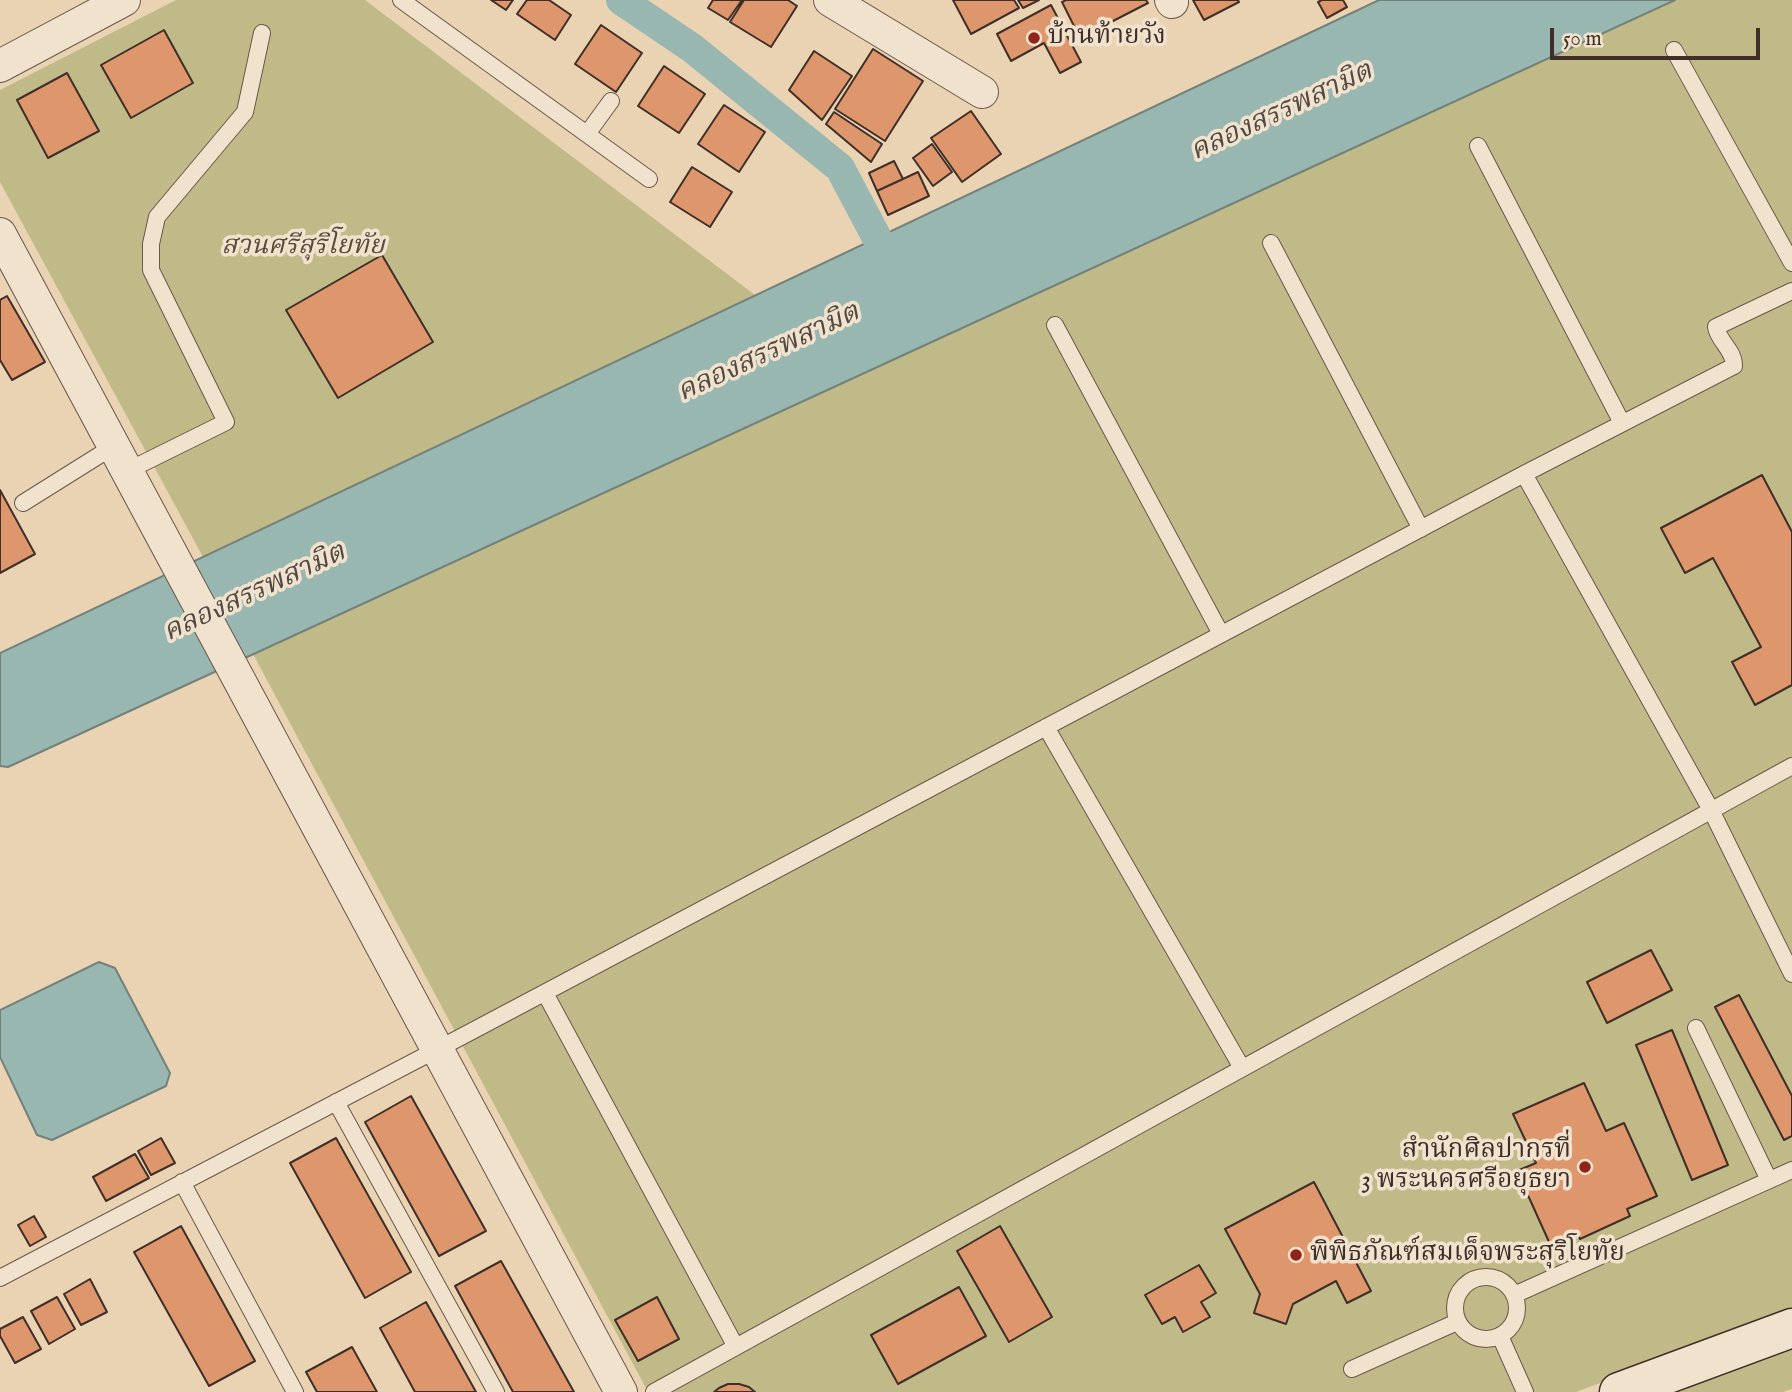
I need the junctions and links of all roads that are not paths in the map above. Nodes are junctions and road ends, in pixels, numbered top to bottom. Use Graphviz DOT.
graph roads {
  1 [pos="124,0"];
  2 [pos="401,0"];
  3 [pos="830,0"];
  4 [pos="262,33"];
  5 [pos="1674,50"];
  6 [pos="0,66"];
  7 [pos="982,92"];
  8 [pos="611,101"];
  9 [pos="587,134"];
  10 [pos="1478,146"];
  11 [pos="649,179"];
  12 [pos="0,234"];
  13 [pos="1271,243"];
  14 [pos="1792,263"];
  15 [pos="1792,291"];
  16 [pos="1055,326"];
  17 [pos="1622,423"];
  18 [pos="120,459"];
  19 [pos="1524,474"];
  20 [pos="23,503"];
  21 [pos="1421,529"];
  22 [pos="1221,634"];
  23 [pos="1046,727"];
  24 [pos="1792,766"];
  25 [pos="1710,810"];
  26 [pos="1792,974"];
  27 [pos="545,993"];
  28 [pos="1696,1028"];
  29 [pos="437,1049"];
  30 [pos="1242,1068"];
  31 [pos="336,1102"];
  32 [pos="1792,1170"];
  33 [pos="1769,1181"];
  34 [pos="183,1182"];
  35 [pos="0,1278"];
  36 [pos="1514,1294"];
  37 [pos="1457,1322"];
  38 [pos="1792,1328"];
  39 [pos="1500,1336"];
  40 [pos="736,1347"];
  41 [pos="1352,1369"];
  42 [pos="295,1392"];
  43 [pos="496,1392"];
  44 [pos="621,1392"];
  45 [pos="654,1392"];
  46 [pos="1525,1392"];
  47 [pos="1619,1392"];
  1 -- 6 [label="street"];
  2 -- 9 [label="lane"];
  3 -- 7 [label="street"];
  4 -- 18 [label="lane"];
  5 -- 14 [label="lane"];
  8 -- 9 [label="lane"];
  9 -- 11 [label="lane"];
  10 -- 17 [label="lane"];
  12 -- 18 [label="street"];
  13 -- 21 [label="lane"];
  15 -- 17 [label="lane"];
  16 -- 22 [label="lane"];
  17 -- 19 [label="lane"];
  18 -- 20 [label="lane"];
  18 -- 29 [label="street"];
  19 -- 21 [label="lane"];
  19 -- 25 [label="lane"];
  21 -- 22 [label="lane"];
  22 -- 23 [label="lane"];
  23 -- 27 [label="lane"];
  23 -- 30 [label="lane"];
  24 -- 25 [label="lane"];
  25 -- 26 [label="lane"];
  25 -- 30 [label="lane"];
  27 -- 29 [label="lane"];
  27 -- 40 [label="lane"];
  28 -- 33 [label="lane"];
  29 -- 31 [label="lane"];
  29 -- 44 [label="street"];
  30 -- 40 [label="lane"];
  31 -- 34 [label="lane"];
  31 -- 43 [label="lane"];
  32 -- 33 [label="lane"];
  33 -- 36 [label="lane"];
  34 -- 35 [label="lane"];
  34 -- 42 [label="lane"];
  36 -- 37 [label="lane"];
  36 -- 39 [label="lane"];
  37 -- 39 [label="lane"];
  37 -- 41 [label="lane"];
  38 -- 47 [label="main road"];
  39 -- 46 [label="lane"];
  40 -- 45 [label="lane"];
}
